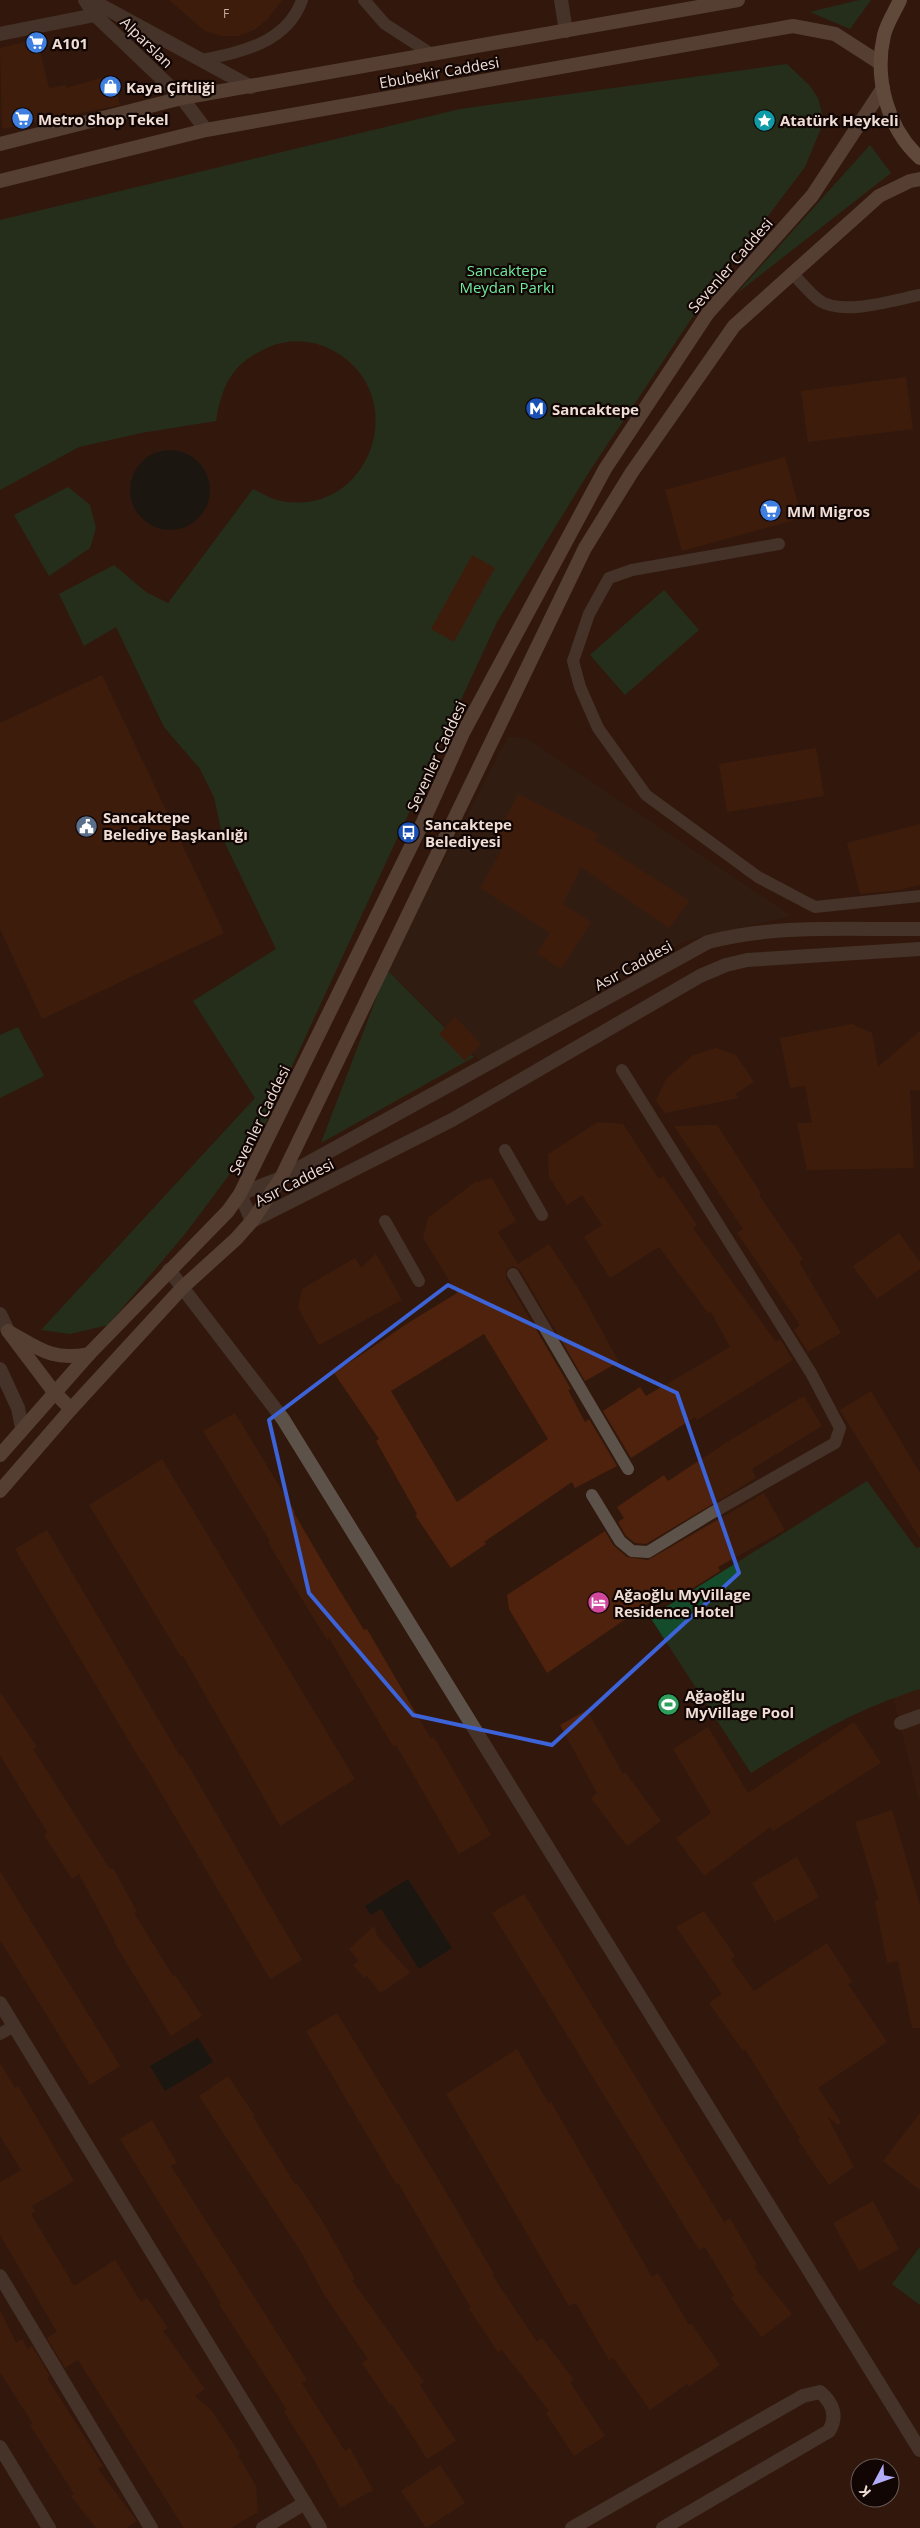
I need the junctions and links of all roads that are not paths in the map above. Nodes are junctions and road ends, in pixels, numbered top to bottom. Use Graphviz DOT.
graph roads {
  1 [pos="85,0"];
  2 [pos="91,0"];
  3 [pos="302,0"];
  4 [pos="364,0"];
  5 [pos="561,0"];
  6 [pos="738,0"];
  7 [pos="900,0"];
  8 [pos="95,15"];
  9 [pos="566,31"];
  10 [pos="0,34"];
  11 [pos="433,54"];
  12 [pos="202,60"];
  13 [pos="880,63"];
  14 [pos="251,86"];
  15 [pos="883,88"];
  16 [pos="182,98"];
  17 [pos="206,130"];
  18 [pos="0,144"];
  19 [pos="920,158"];
  20 [pos="920,179"];
  21 [pos="0,181"];
  22 [pos="792,273"];
  23 [pos="920,295"];
  24 [pos="779,544"];
  25 [pos="920,896"];
  26 [pos="920,929"];
  27 [pos="920,950"];
  28 [pos="622,1070"];
  29 [pos="505,1150"];
  30 [pos="281,1178"];
  31 [pos="240,1194"];
  32 [pos="542,1215"];
  33 [pos="385,1221"];
  34 [pos="252,1222"];
  35 [pos="169,1270"];
  36 [pos="513,1274"];
  37 [pos="419,1281"];
  38 [pos="183,1287"];
  39 [pos="0,1314"];
  40 [pos="8,1331"];
  41 [pos="89,1354"];
  42 [pos="0,1369"];
  43 [pos="54,1392"];
  44 [pos="71,1408"];
  45 [pos="22,1428"];
  46 [pos="0,1455"];
  47 [pos="628,1469"];
  48 [pos="0,1491"];
  49 [pos="592,1495"];
  50 [pos="920,1716"];
  51 [pos="901,1723"];
  52 [pos="0,2003"];
  53 [pos="14,2026"];
  54 [pos="0,2034"];
  55 [pos="0,2276"];
  56 [pos="0,2447"];
  57 [pos="920,2450"];
  58 [pos="305,2503"];
  59 [pos="50,2528"];
  60 [pos="151,2528"];
  61 [pos="263,2528"];
  62 [pos="320,2528"];
  63 [pos="572,2528"];
  64 [pos="663,2528"];
  1 -- 8 [label="street, Alparslan"];
  2 -- 12 [label="street"];
  3 -- 12 [label="lane"];
  4 -- 11 [label="lane"];
  5 -- 9 [label="street"];
  6 -- 9 [label="main road, Ebubekir Caddesi"];
  7 -- 13 [label="main road"];
  8 -- 10 [label="street"];
  8 -- 16 [label="street, Alparslan"];
  9 -- 11 [label="main road, Ebubekir Caddesi"];
  11 -- 14 [label="main road, Ebubekir Caddesi"];
  12 -- 14 [label="street"];
  13 -- 15 [label="main road"];
  13 -- 17 [label="main road, Ebubekir Caddesi"];
  14 -- 16 [label="main road, Ebubekir Caddesi"];
  15 -- 19 [label="main road"];
  15 -- 31 [label="main road, Sevenler Caddesi"];
  16 -- 17 [label="street, Alparslan"];
  16 -- 18 [label="main road, Ebubekir Caddesi"];
  17 -- 21 [label="main road, Ebubekir Caddesi"];
  20 -- 22 [label="main road"];
  22 -- 23 [label="lane"];
  22 -- 30 [label="main road"];
  24 -- 25 [label="lane"];
  26 -- 30 [label="street, Asır Caddesi"];
  27 -- 34 [label="street, Asır Caddesi"];
  28 -- 49 [label="lane"];
  29 -- 32 [label="lane"];
  30 -- 31 [label="street, Asır Caddesi"];
  30 -- 34 [label="main road"];
  31 -- 34 [label="street, Asır Caddesi"];
  31 -- 35 [label="main road, Sevenler Caddesi"];
  33 -- 37 [label="lane"];
  34 -- 38 [label="main road"];
  35 -- 38 [label="street"];
  35 -- 41 [label="main road, Sevenler Caddesi"];
  36 -- 47 [label="lane"];
  38 -- 44 [label="main road"];
  38 -- 57 [label="street"];
  39 -- 40 [label="street"];
  40 -- 41 [label="main road"];
  40 -- 43 [label="main road"];
  41 -- 43 [label="main road, Sevenler Caddesi"];
  42 -- 45 [label="street"];
  43 -- 44 [label="main road"];
  43 -- 45 [label="main road, Sevenler Caddesi"];
  44 -- 48 [label="main road"];
  45 -- 46 [label="main road, Sevenler Caddesi"];
  50 -- 51 [label="street"];
  52 -- 53 [label="street"];
  53 -- 54 [label="lane"];
  53 -- 58 [label="street"];
  55 -- 60 [label="street"];
  56 -- 59 [label="street"];
  58 -- 61 [label="street"];
  58 -- 62 [label="street"];
  63 -- 64 [label="street"];
}
